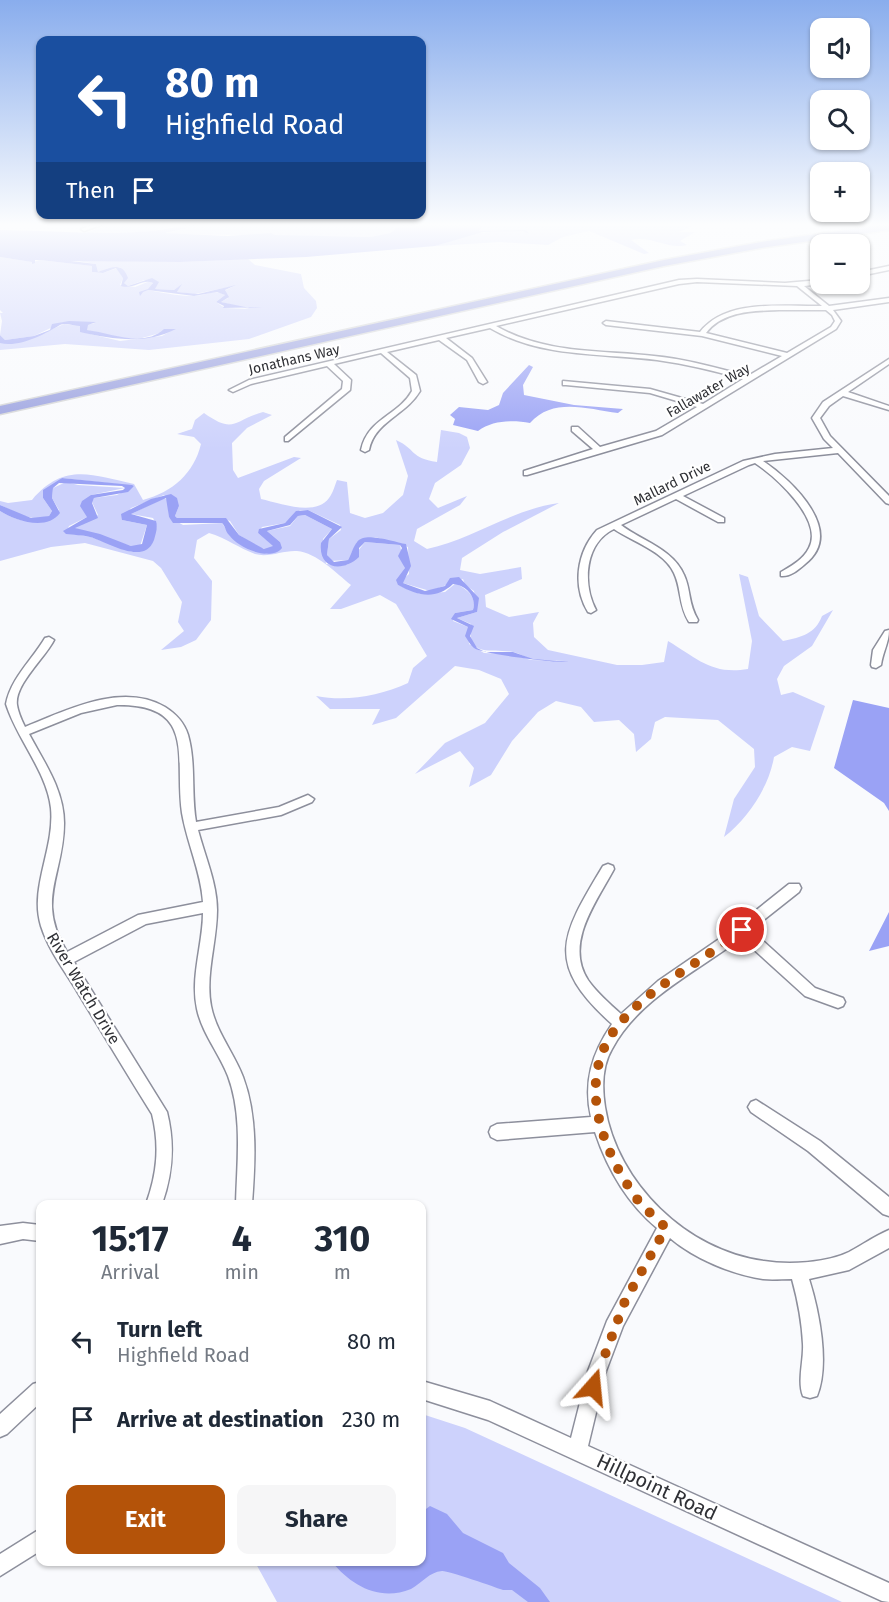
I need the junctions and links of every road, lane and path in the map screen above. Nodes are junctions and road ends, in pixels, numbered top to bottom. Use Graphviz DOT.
graph roads {
  1 [pos="463,299"];
  2 [pos="502,299"];
  3 [pos="610,299"];
  4 [pos="816,299"];
  5 [pos="889,300"];
  6 [pos="827,308"];
  7 [pos="606,323"];
  8 [pos="491,326"];
  9 [pos="702,334"];
  10 [pos="441,337"];
  11 [pos="382,351"];
  12 [pos="790,356"];
  13 [pos="889,361"];
  14 [pos="328,363"];
  15 [pos="750,379"];
  16 [pos="483,382"];
  17 [pos="566,383"];
  18 [pos="233,390"];
  19 [pos="842,393"];
  20 [pos="0,400"];
  21 [pos="703,406"];
  22 [pos="889,408"];
  23 [pos="0,410"];
  24 [pos="575,429"];
  25 [pos="288,439"];
  26 [pos="365,450"];
  27 [pos="598,450"];
  28 [pos="840,450"];
  29 [pos="755,460"];
  30 [pos="527,472"];
  31 [pos="677,496"];
  32 [pos="889,501"];
  33 [pos="721,520"];
  34 [pos="615,525"];
  35 [pos="784,574"];
  36 [pos="591,610"];
  37 [pos="693,620"];
  38 [pos="889,633"];
  39 [pos="49,640"];
  40 [pos="876,665"];
  41 [pos="24,732"];
  42 [pos="308,799"];
  43 [pos="191,827"];
  44 [pos="608,869"];
  45 [pos="794,888"];
  46 [pos="210,906"];
  47 [pos="742,930"];
  48 [pos="64,960"];
  49 [pos="838,1002"];
  50 [pos="620,1022"];
  51 [pos="756,1107"];
  52 [pos="600,1124"];
  53 [pos="497,1132"];
  54 [pos="155,1200"];
  55 [pos="244,1200"];
  56 [pos="889,1208"];
  57 [pos="666,1228"];
  58 [pos="36,1233"];
  59 [pos="0,1235"];
  60 [pos="889,1239"];
  61 [pos="798,1272"];
  62 [pos="810,1389"];
  63 [pos="426,1391"];
  64 [pos="36,1394"];
  65 [pos="0,1426"];
  66 [pos="577,1451"];
  67 [pos="36,1542"];
  68 [pos="0,1566"];
  69 [pos="889,1594"];
  1 -- 20 [label="highway"];
  2 -- 23 [label="highway"];
  3 -- 8 [label="street, Jonathans Way"];
  4 -- 6 [label="street"];
  5 -- 6 [label="street"];
  6 -- 9 [label="street"];
  6 -- 12 [label="street, Fallawater Way"];
  7 -- 9 [label="street"];
  8 -- 10 [label="street, Jonathans Way"];
  8 -- 15 [label="street"];
  9 -- 12 [label="street"];
  10 -- 11 [label="street, Jonathans Way"];
  10 -- 16 [label="street"];
  11 -- 14 [label="street, Jonathans Way"];
  11 -- 26 [label="street"];
  12 -- 15 [label="street, Fallawater Way"];
  13 -- 19 [label="street"];
  14 -- 18 [label="street, Jonathans Way"];
  14 -- 25 [label="street"];
  15 -- 21 [label="street, Fallawater Way"];
  17 -- 21 [label="street"];
  19 -- 22 [label="street"];
  19 -- 28 [label="street"];
  21 -- 27 [label="street, Fallawater Way"];
  24 -- 27 [label="street"];
  27 -- 30 [label="street, Fallawater Way"];
  28 -- 29 [label="street, Mallard Drive"];
  28 -- 32 [label="street"];
  29 -- 31 [label="street, Mallard Drive"];
  29 -- 35 [label="street"];
  31 -- 33 [label="street"];
  31 -- 34 [label="street, Mallard Drive"];
  34 -- 36 [label="street, Mallard Drive"];
  34 -- 37 [label="street"];
  38 -- 40 [label="street"];
  39 -- 41 [label="street, River Watch Drive"];
  41 -- 43 [label="street"];
  41 -- 48 [label="street, River Watch Drive"];
  42 -- 43 [label="street"];
  43 -- 46 [label="street"];
  44 -- 50 [label="street"];
  45 -- 47 [label="street"];
  46 -- 48 [label="street"];
  46 -- 55 [label="street"];
  47 -- 49 [label="street"];
  47 -- 50 [label="street"];
  48 -- 54 [label="street, River Watch Drive"];
  50 -- 52 [label="street"];
  51 -- 56 [label="street"];
  52 -- 53 [label="street"];
  52 -- 57 [label="street"];
  57 -- 61 [label="street"];
  57 -- 66 [label="street"];
  58 -- 59 [label="street"];
  60 -- 61 [label="street"];
  61 -- 62 [label="street"];
  63 -- 66 [label="street, Hillpoint Road"];
  64 -- 65 [label="street"];
  66 -- 69 [label="street, Hillpoint Road"];
  67 -- 68 [label="street"];
}
